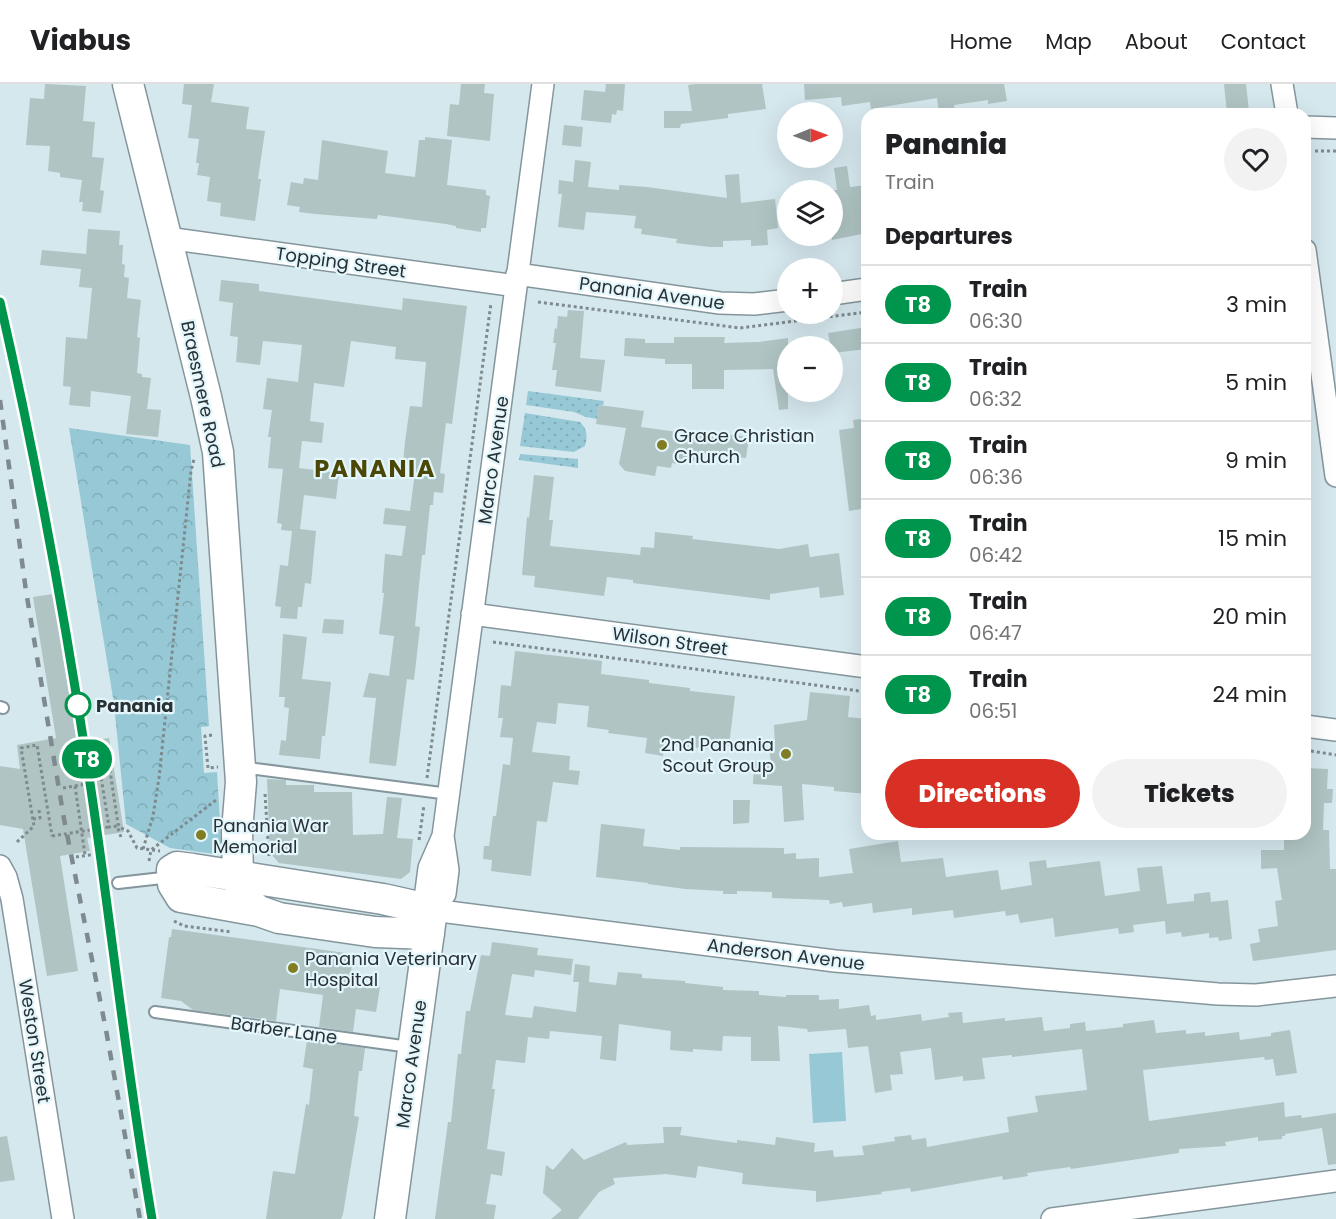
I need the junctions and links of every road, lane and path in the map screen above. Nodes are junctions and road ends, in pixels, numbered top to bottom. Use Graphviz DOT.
graph roads {
  1 [pos="128,84"];
  2 [pos="543,84"];
  3 [pos="1282,84"];
  4 [pos="1286,108"];
  5 [pos="1311,127"];
  6 [pos="1336,128"];
  7 [pos="1315,151"];
  8 [pos="1336,151"];
  9 [pos="167,238"];
  10 [pos="516,280"];
  11 [pos="493,283"];
  12 [pos="1311,285"];
  13 [pos="861,290"];
  14 [pos="843,292"];
  15 [pos="777,301"];
  16 [pos="1331,402"];
  17 [pos="213,428"];
  18 [pos="1336,476"];
  19 [pos="472,614"];
  20 [pos="494,642"];
  21 [pos="861,666"];
  22 [pos="861,691"];
  23 [pos="1311,727"];
  24 [pos="1336,730"];
  25 [pos="1311,751"];
  26 [pos="1336,754"];
  27 [pos="242,778"];
  28 [pos="86,784"];
  29 [pos="75,786"];
  30 [pos="63,788"];
  31 [pos="426,791"];
  32 [pos="449,794"];
  33 [pos="49,816"];
  34 [pos="33,819"];
  35 [pos="109,827"];
  36 [pos="121,828"];
  37 [pos="81,831"];
  38 [pos="17,842"];
  39 [pos="418,844"];
  40 [pos="96,854"];
  41 [pos="86,855"];
  42 [pos="76,856"];
  43 [pos="0,866"];
  44 [pos="249,873"];
  45 [pos="162,878"];
  46 [pos="118,883"];
  47 [pos="168,914"];
  48 [pos="417,920"];
  49 [pos="251,922"];
  50 [pos="1336,986"];
  51 [pos="155,1012"];
  52 [pos="414,1048"];
  53 [pos="1336,1181"];
  54 [pos="63,1219"];
  55 [pos="390,1219"];
  56 [pos="1052,1219"];
  1 -- 9 [label="street, Braesmere Road"];
  2 -- 10 [label="street, Marco Avenue"];
  3 -- 4 [label="street"];
  5 -- 6 [label="street"];
  7 -- 8 [label="path"];
  9 -- 11 [label="street, Topping Street"];
  9 -- 17 [label="street, Braesmere Road"];
  10 -- 11 [label="street, Topping Street"];
  10 -- 15 [label="street, Panania Avenue"];
  10 -- 19 [label="street, Marco Avenue"];
  11 -- 31 [label="path"];
  12 -- 16 [label="street"];
  13 -- 14 [label="street"];
  16 -- 18 [label="street"];
  17 -- 27 [label="street, Braesmere Road"];
  17 -- 36 [label="path"];
  19 -- 21 [label="street, Wilson Street"];
  19 -- 32 [label="street, Marco Avenue"];
  20 -- 22 [label="path"];
  23 -- 24 [label="street"];
  25 -- 26 [label="path"];
  27 -- 31 [label="lane"];
  27 -- 44 [label="path"];
  27 -- 44 [label="street, Braesmere Road"];
  27 -- 45 [label="path"];
  28 -- 29 [label="path"];
  29 -- 30 [label="path"];
  29 -- 37 [label="path, bridge"];
  31 -- 32 [label="lane"];
  31 -- 39 [label="path"];
  32 -- 48 [label="street, Marco Avenue"];
  33 -- 34 [label="path"];
  33 -- 34 [label="path"];
  33 -- 37 [label="path, bridge"];
  34 -- 38 [label="path"];
  35 -- 36 [label="path"];
  35 -- 36 [label="path"];
  35 -- 37 [label="path, bridge"];
  37 -- 41 [label="path"];
  40 -- 41 [label="path"];
  41 -- 42 [label="path"];
  43 -- 54 [label="street, Weston Street"];
  44 -- 45 [label="street, Anderson Avenue"];
  44 -- 48 [label="street, Anderson Avenue"];
  44 -- 49 [label="street"];
  45 -- 46 [label="lane"];
  45 -- 49 [label="street, Anderson Avenue"];
  47 -- 49 [label="path"];
  48 -- 49 [label="street, Anderson Avenue"];
  48 -- 50 [label="street, Anderson Avenue"];
  48 -- 52 [label="street, Marco Avenue"];
  51 -- 52 [label="lane, Barber Lane"];
  52 -- 55 [label="street, Marco Avenue"];
  53 -- 56 [label="street"];
}
